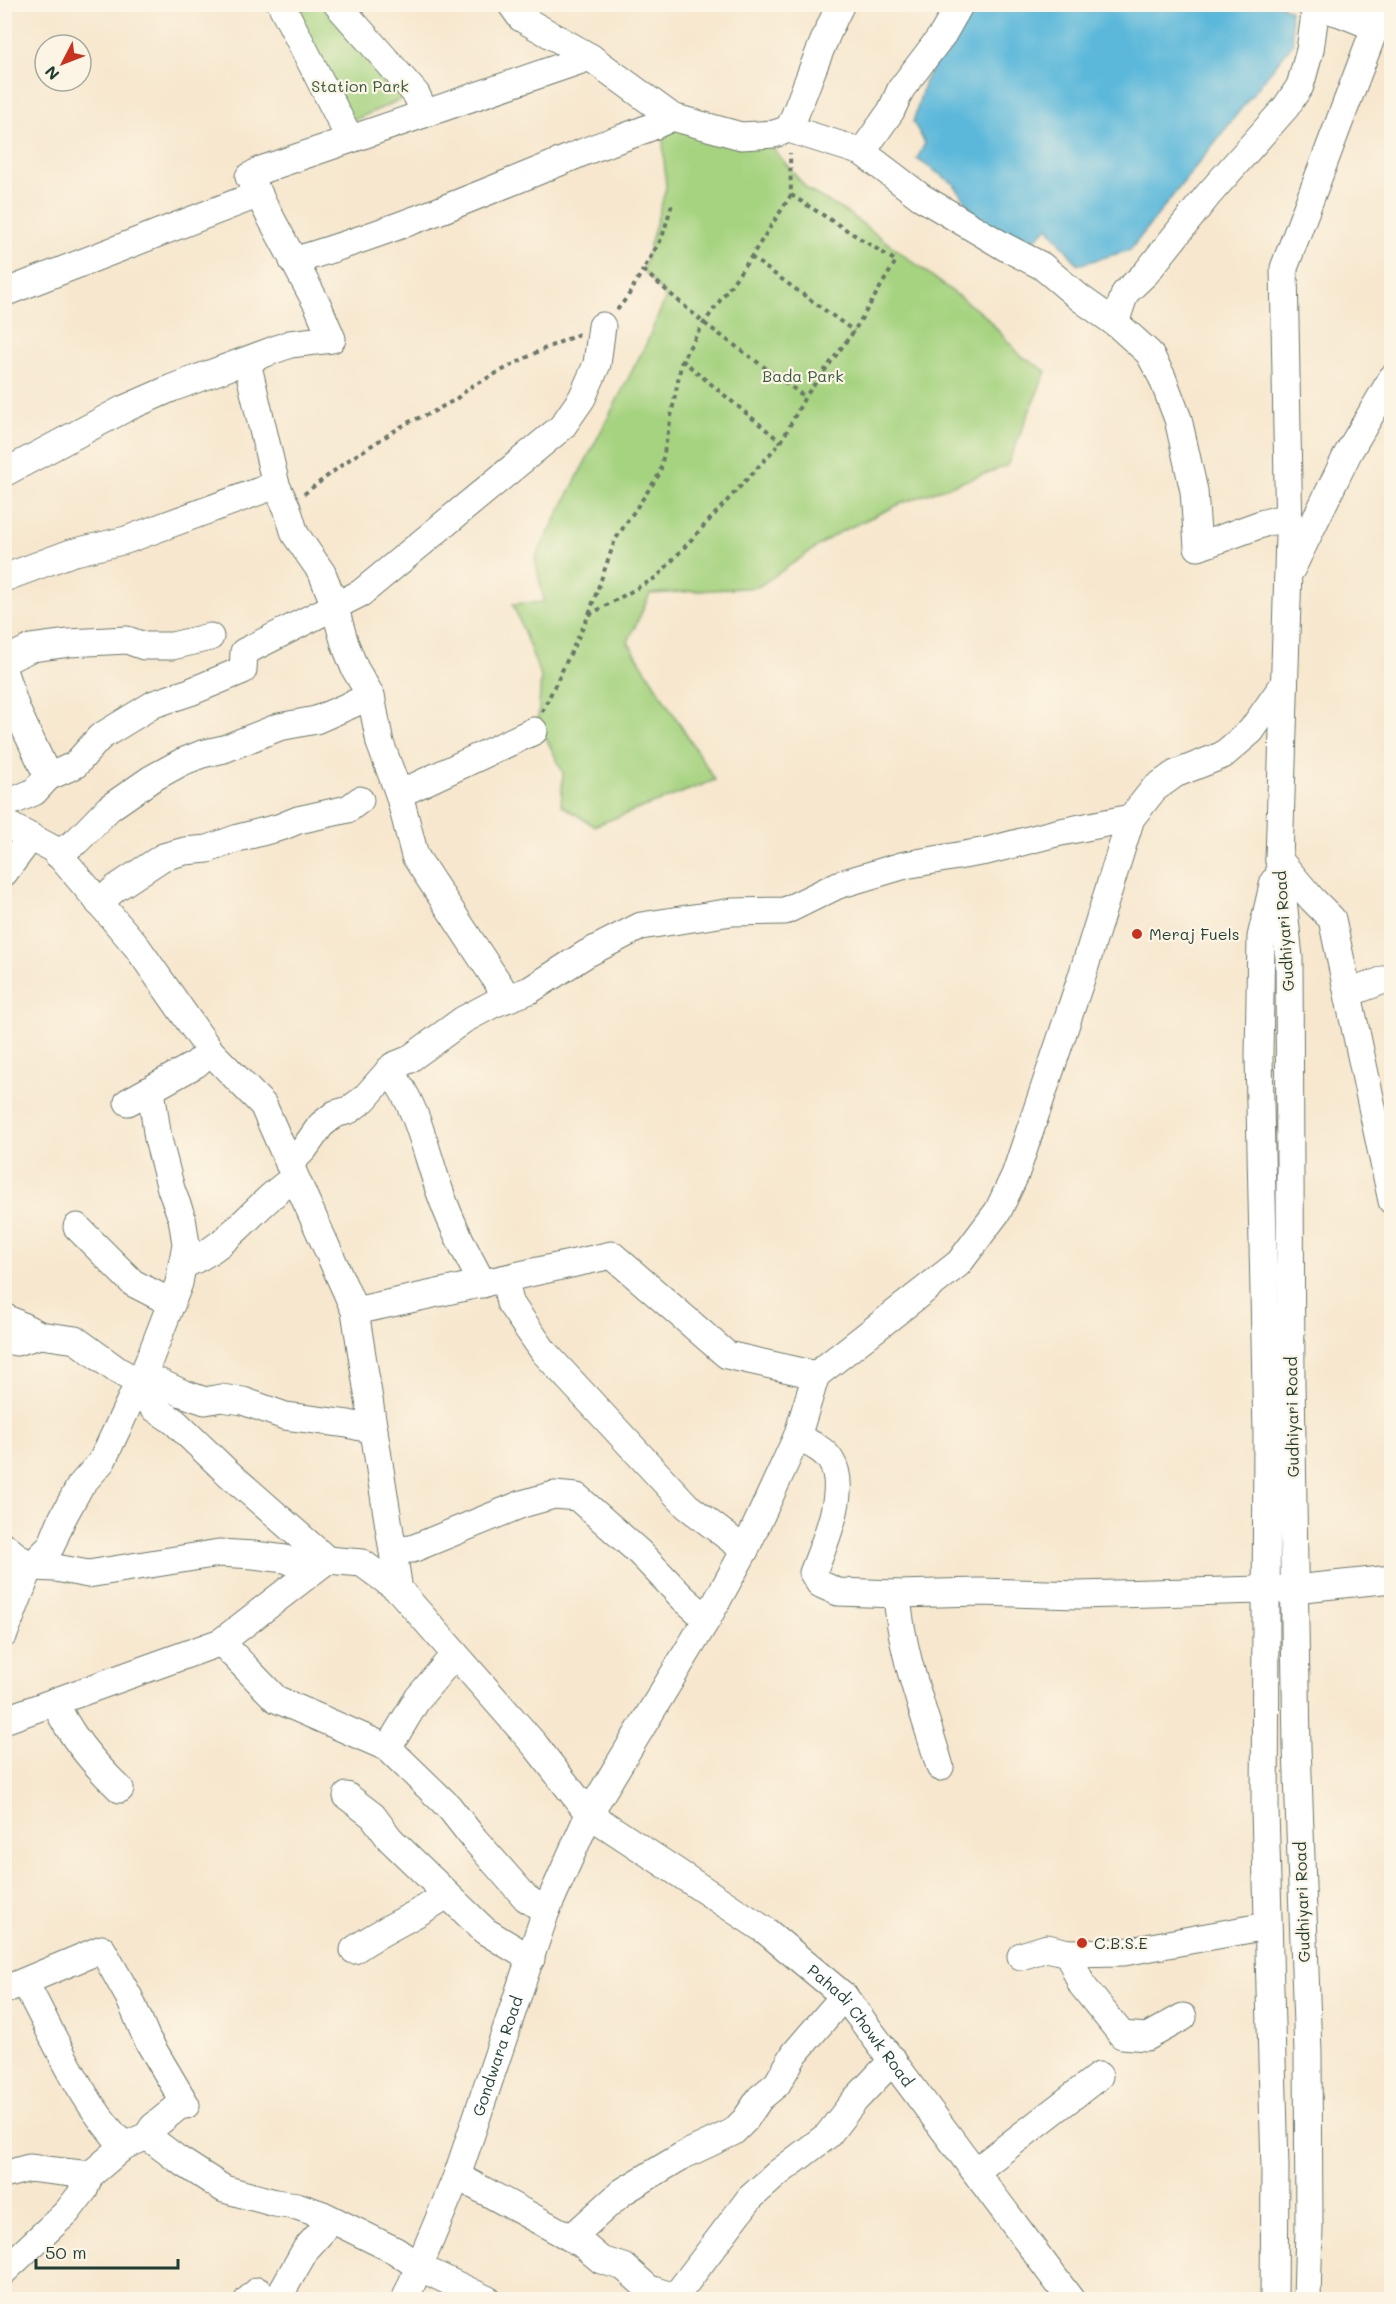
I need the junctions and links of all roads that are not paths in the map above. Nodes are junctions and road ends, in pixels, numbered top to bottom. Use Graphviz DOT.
graph roads {
  1 [pos="281,4"];
  2 [pos="337,4"];
  3 [pos="511,4"];
  4 [pos="841,4"];
  5 [pos="960,4"];
  6 [pos="1313,6"];
  7 [pos="1379,16"];
  8 [pos="590,57"];
  9 [pos="425,113"];
  10 [pos="672,117"];
  11 [pos="789,129"];
  12 [pos="350,139"];
  13 [pos="862,152"];
  14 [pos="259,194"];
  15 [pos="293,261"];
  16 [pos="4,293"];
  17 [pos="1115,323"];
  18 [pos="602,326"];
  19 [pos="247,362"];
  20 [pos="1392,378"];
  21 [pos="4,473"];
  22 [pos="282,496"];
  23 [pos="1289,517"];
  24 [pos="1288,577"];
  25 [pos="4,578"];
  26 [pos="334,606"];
  27 [pos="210,637"];
  28 [pos="4,662"];
  29 [pos="4,673"];
  30 [pos="1284,684"];
  31 [pos="371,696"];
  32 [pos="534,731"];
  33 [pos="48,777"];
  34 [pos="399,794"];
  35 [pos="360,800"];
  36 [pos="4,807"];
  37 [pos="1131,818"];
  38 [pos="4,822"];
  39 [pos="31,837"];
  40 [pos="57,854"];
  41 [pos="1279,860"];
  42 [pos="4,873"];
  43 [pos="99,903"];
  44 [pos="1392,954"];
  45 [pos="1392,976"];
  46 [pos="1349,993"];
  47 [pos="508,998"];
  48 [pos="210,1051"];
  49 [pos="389,1070"];
  50 [pos="292,1171"];
  51 [pos="1392,1201"];
  52 [pos="77,1227"];
  53 [pos="182,1265"];
  54 [pos="494,1281"];
  55 [pos="172,1303"];
  56 [pos="356,1311"];
  57 [pos="4,1317"];
  58 [pos="40,1335"];
  59 [pos="4,1340"];
  60 [pos="816,1376"];
  61 [pos="140,1378"];
  62 [pos="374,1430"];
  63 [pos="797,1437"];
  64 [pos="4,1546"];
  65 [pos="393,1550"];
  66 [pos="745,1550"];
  67 [pos="320,1565"];
  68 [pos="30,1567"];
  69 [pos="1392,1579"];
  70 [pos="4,1582"];
  71 [pos="1266,1589"];
  72 [pos="1294,1589"];
  73 [pos="399,1590"];
  74 [pos="897,1594"];
  75 [pos="707,1619"];
  76 [pos="4,1634"];
  77 [pos="221,1642"];
  78 [pos="455,1654"];
  79 [pos="56,1702"];
  80 [pos="4,1720"];
  81 [pos="388,1748"];
  82 [pos="940,1767"];
  83 [pos="120,1789"];
  84 [pos="347,1796"];
  85 [pos="588,1814"];
  86 [pos="446,1895"];
  87 [pos="546,1911"];
  88 [pos="1267,1926"];
  89 [pos="1057,1942"];
  90 [pos="354,1950"];
  91 [pos="1021,1956"];
  92 [pos="531,1959"];
  93 [pos="15,1986"];
  94 [pos="844,1996"];
  95 [pos="1183,2017"];
  96 [pos="893,2060"];
  97 [pos="1099,2076"];
  98 [pos="135,2141"];
  99 [pos="976,2171"];
  100 [pos="4,2175"];
  101 [pos="90,2175"];
  102 [pos="457,2176"];
  103 [pos="332,2220"];
  104 [pos="571,2238"];
  105 [pos="419,2267"];
  106 [pos="4,2271"];
  107 [pos="248,2300"];
  108 [pos="405,2300"];
  109 [pos="488,2300"];
  110 [pos="1071,2300"];
  111 [pos="1274,2300"];
  112 [pos="1307,2300"];
  1 -- 12 [label="street"];
  2 -- 9 [label="street"];
  3 -- 8 [label="street"];
  4 -- 11 [label="street"];
  5 -- 13 [label="street"];
  6 -- 7 [label="street"];
  6 -- 17 [label="street"];
  7 -- 23 [label="street"];
  8 -- 9 [label="street"];
  8 -- 10 [label="street"];
  9 -- 12 [label="street"];
  10 -- 11 [label="street"];
  10 -- 15 [label="street"];
  11 -- 13 [label="street"];
  12 -- 14 [label="street"];
  13 -- 17 [label="street"];
  14 -- 15 [label="street"];
  14 -- 16 [label="street"];
  15 -- 19 [label="street"];
  17 -- 23 [label="street"];
  18 -- 26 [label="street"];
  19 -- 21 [label="street"];
  19 -- 22 [label="street"];
  20 -- 24 [label="street"];
  22 -- 25 [label="street"];
  22 -- 26 [label="street"];
  23 -- 24 [label="street"];
  24 -- 30 [label="street"];
  26 -- 31 [label="street"];
  26 -- 33 [label="street"];
  27 -- 28 [label="street"];
  29 -- 33 [label="street"];
  30 -- 37 [label="street"];
  30 -- 41 [label="street"];
  31 -- 34 [label="street"];
  31 -- 40 [label="street"];
  32 -- 34 [label="street"];
  33 -- 36 [label="street"];
  34 -- 47 [label="street"];
  35 -- 43 [label="street"];
  37 -- 47 [label="street"];
  37 -- 60 [label="street"];
  38 -- 39 [label="street"];
  39 -- 40 [label="street"];
  39 -- 42 [label="street"];
  40 -- 43 [label="street"];
  41 -- 46 [label="street"];
  41 -- 71 [label="street, Gudhiyari Road"];
  41 -- 72 [label="street, Gudhiyari Road"];
  43 -- 48 [label="street"];
  44 -- 45 [label="street"];
  45 -- 46 [label="street"];
  46 -- 51 [label="street"];
  47 -- 49 [label="street"];
  48 -- 50 [label="street"];
  48 -- 53 [label="street"];
  49 -- 50 [label="street"];
  49 -- 54 [label="street"];
  50 -- 53 [label="street"];
  50 -- 56 [label="street"];
  52 -- 55 [label="street"];
  53 -- 55 [label="street"];
  54 -- 56 [label="street"];
  54 -- 60 [label="street"];
  54 -- 66 [label="street"];
  55 -- 61 [label="street"];
  56 -- 62 [label="street"];
  57 -- 58 [label="street"];
  58 -- 59 [label="street"];
  58 -- 61 [label="street"];
  60 -- 63 [label="street, Gondwara Road"];
  61 -- 62 [label="street"];
  61 -- 67 [label="street"];
  61 -- 68 [label="street"];
  62 -- 65 [label="street"];
  63 -- 66 [label="street, Gondwara Road"];
  63 -- 74 [label="street"];
  64 -- 68 [label="street"];
  65 -- 73 [label="street"];
  65 -- 75 [label="street"];
  66 -- 75 [label="street, Gondwara Road"];
  67 -- 68 [label="street, Pahadi Chowk Road"];
  67 -- 73 [label="street, Pahadi Chowk Road"];
  67 -- 77 [label="street"];
  68 -- 70 [label="street"];
  68 -- 76 [label="street"];
  69 -- 72 [label="street"];
  71 -- 72 [label="street"];
  71 -- 74 [label="street"];
  71 -- 88 [label="street, Gudhiyari Road"];
  72 -- 112 [label="street, Gudhiyari Road"];
  73 -- 78 [label="street, Pahadi Chowk Road"];
  74 -- 82 [label="street"];
  75 -- 85 [label="street, Gondwara Road"];
  77 -- 79 [label="street"];
  77 -- 81 [label="street"];
  78 -- 81 [label="street"];
  78 -- 85 [label="street, Pahadi Chowk Road"];
  79 -- 80 [label="street"];
  79 -- 83 [label="street"];
  81 -- 87 [label="street"];
  84 -- 86 [label="street"];
  85 -- 87 [label="street, Gondwara Road"];
  85 -- 94 [label="street, Pahadi Chowk Road"];
  86 -- 90 [label="street"];
  86 -- 92 [label="street"];
  87 -- 92 [label="street, Gondwara Road"];
  88 -- 89 [label="street"];
  88 -- 111 [label="street, Gudhiyari Road"];
  89 -- 91 [label="street"];
  89 -- 95 [label="street"];
  92 -- 102 [label="street, Gondwara Road"];
  93 -- 98 [label="street"];
  93 -- 98 [label="street"];
  94 -- 96 [label="street, Pahadi Chowk Road"];
  94 -- 104 [label="street"];
  96 -- 99 [label="street, Pahadi Chowk Road"];
  96 -- 104 [label="street"];
  97 -- 99 [label="street"];
  98 -- 101 [label="street"];
  98 -- 103 [label="street"];
  99 -- 110 [label="street, Pahadi Chowk Road"];
  100 -- 101 [label="street"];
  101 -- 106 [label="street"];
  102 -- 104 [label="street"];
  102 -- 105 [label="street, Gondwara Road"];
  103 -- 105 [label="street"];
  103 -- 107 [label="street"];
  105 -- 108 [label="street, Gondwara Road"];
  105 -- 109 [label="street"];
}
